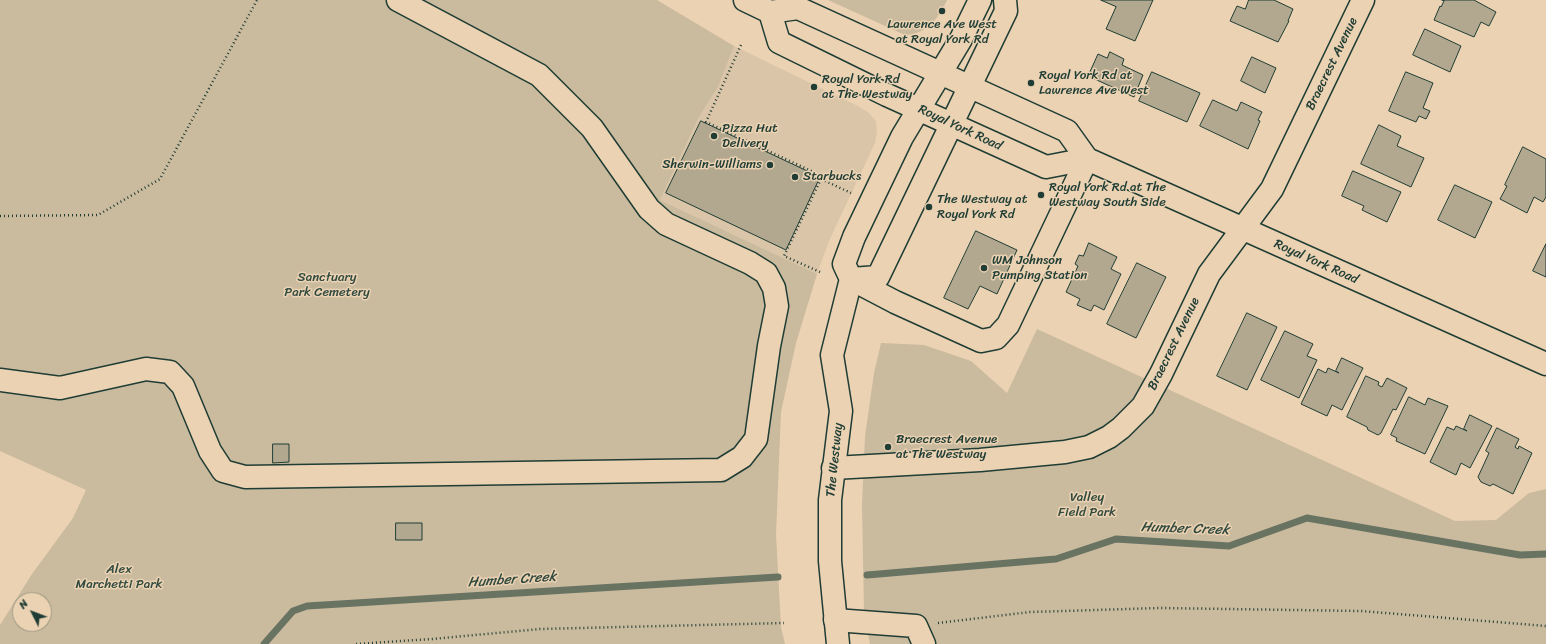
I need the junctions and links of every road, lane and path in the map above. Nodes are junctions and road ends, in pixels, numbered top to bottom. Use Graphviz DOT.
graph roads {
  1 [pos="256,0"];
  2 [pos="398,0"];
  3 [pos="745,0"];
  4 [pos="980,0"];
  5 [pos="1005,0"];
  6 [pos="1363,0"];
  7 [pos="770,12"];
  8 [pos="741,45"];
  9 [pos="940,74"];
  10 [pos="969,87"];
  11 [pos="919,109"];
  12 [pos="951,124"];
  13 [pos="1087,159"];
  14 [pos="821,179"];
  15 [pos="855,195"];
  16 [pos="0,216"];
  17 [pos="1242,229"];
  18 [pos="820,272"];
  19 [pos="851,279"];
  20 [pos="1546,364"];
  21 [pos="0,380"];
  22 [pos="833,468"];
  23 [pos="835,620"];
  24 [pos="784,623"];
  25 [pos="1546,626"];
  26 [pos="920,635"];
  27 [pos="356,644"];
  28 [pos="838,644"];
  1 -- 16 [label="path"];
  2 -- 21 [label="main road"];
  3 -- 7 [label="main road"];
  4 -- 9 [label="main road"];
  5 -- 10 [label="main road"];
  6 -- 17 [label="main road, Braecrest Avenue"];
  7 -- 9 [label="main road"];
  7 -- 11 [label="main road, Royal York Road"];
  8 -- 14 [label="path"];
  9 -- 10 [label="main road"];
  9 -- 11 [label="main road"];
  10 -- 12 [label="main road"];
  10 -- 13 [label="main road"];
  11 -- 12 [label="main road, Royal York Road"];
  11 -- 19 [label="main road"];
  12 -- 13 [label="main road, Royal York Road"];
  12 -- 19 [label="main road"];
  13 -- 17 [label="main road, Royal York Road"];
  13 -- 19 [label="main road"];
  14 -- 15 [label="path"];
  14 -- 18 [label="path"];
  17 -- 20 [label="main road, Royal York Road"];
  17 -- 22 [label="main road, Braecrest Avenue"];
  19 -- 22 [label="main road, The Westway"];
  22 -- 23 [label="main road, The Westway"];
  23 -- 26 [label="main road"];
  23 -- 28 [label="main road, The Westway"];
  24 -- 27 [label="path"];
  25 -- 26 [label="path"];
}
